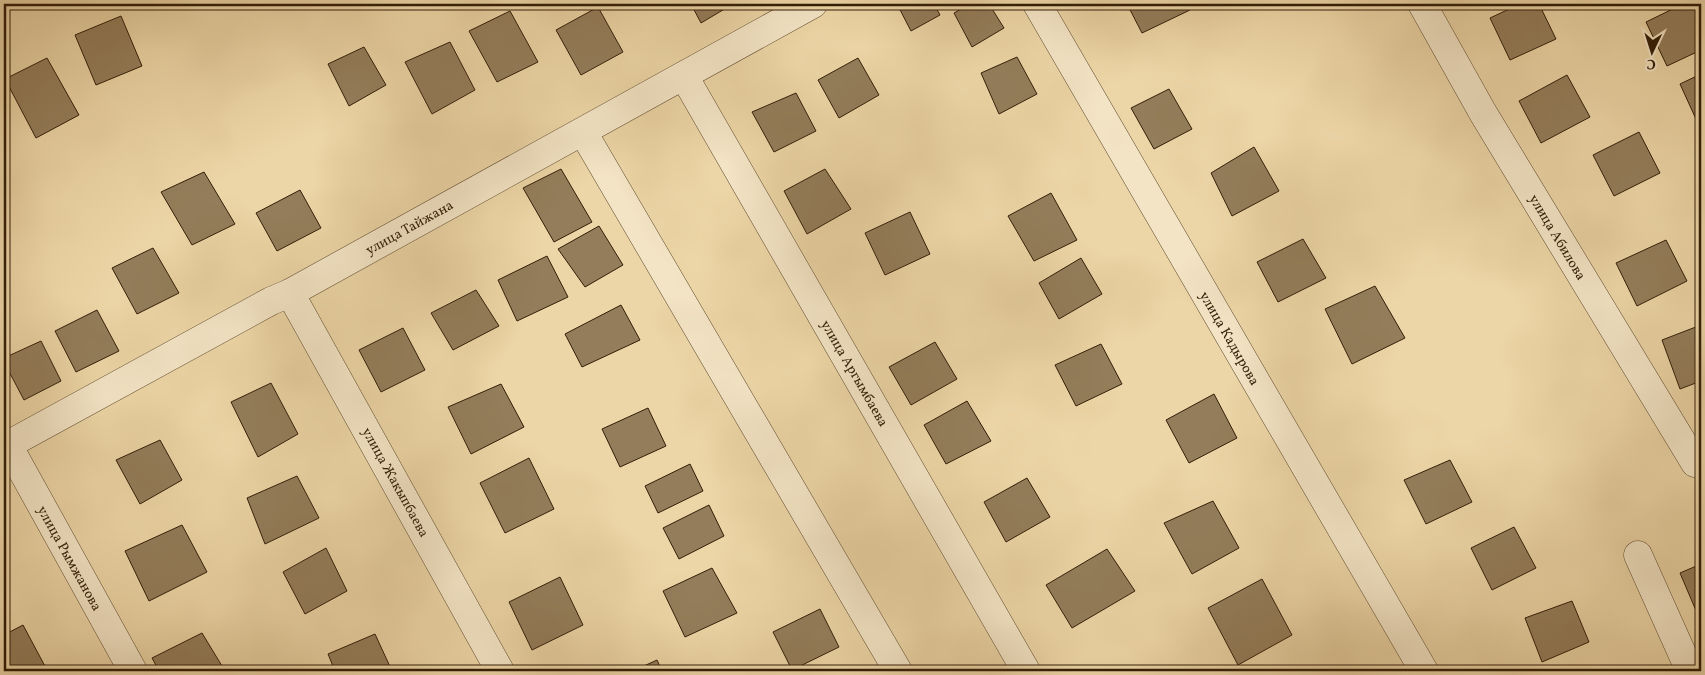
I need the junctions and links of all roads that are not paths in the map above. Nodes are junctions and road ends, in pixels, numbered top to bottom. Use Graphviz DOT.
graph roads {
  1 [pos="813,4"];
  2 [pos="1037,4"];
  3 [pos="1422,4"];
  4 [pos="684,76"];
  5 [pos="583,132"];
  6 [pos="290,293"];
  7 [pos="6,446"];
  8 [pos="1701,460"];
  9 [pos="1638,555"];
  10 [pos="133,671"];
  11 [pos="500,671"];
  12 [pos="898,671"];
  13 [pos="1026,671"];
  14 [pos="1424,671"];
  15 [pos="1690,671"];
  1 -- 4 [label="street, улица Тайжана"];
  2 -- 14 [label="street, улица Кадырова"];
  3 -- 8 [label="street, улица Абилова"];
  4 -- 5 [label="street, улица Тайжана"];
  4 -- 13 [label="street, улица Аргымбаева"];
  5 -- 6 [label="street, улица Тайжана"];
  5 -- 12 [label="street"];
  6 -- 7 [label="street, улица Тайжана"];
  6 -- 11 [label="street, улица Жакыпбаева"];
  7 -- 10 [label="street, улица Рымжанова"];
  9 -- 15 [label="street"];
}
